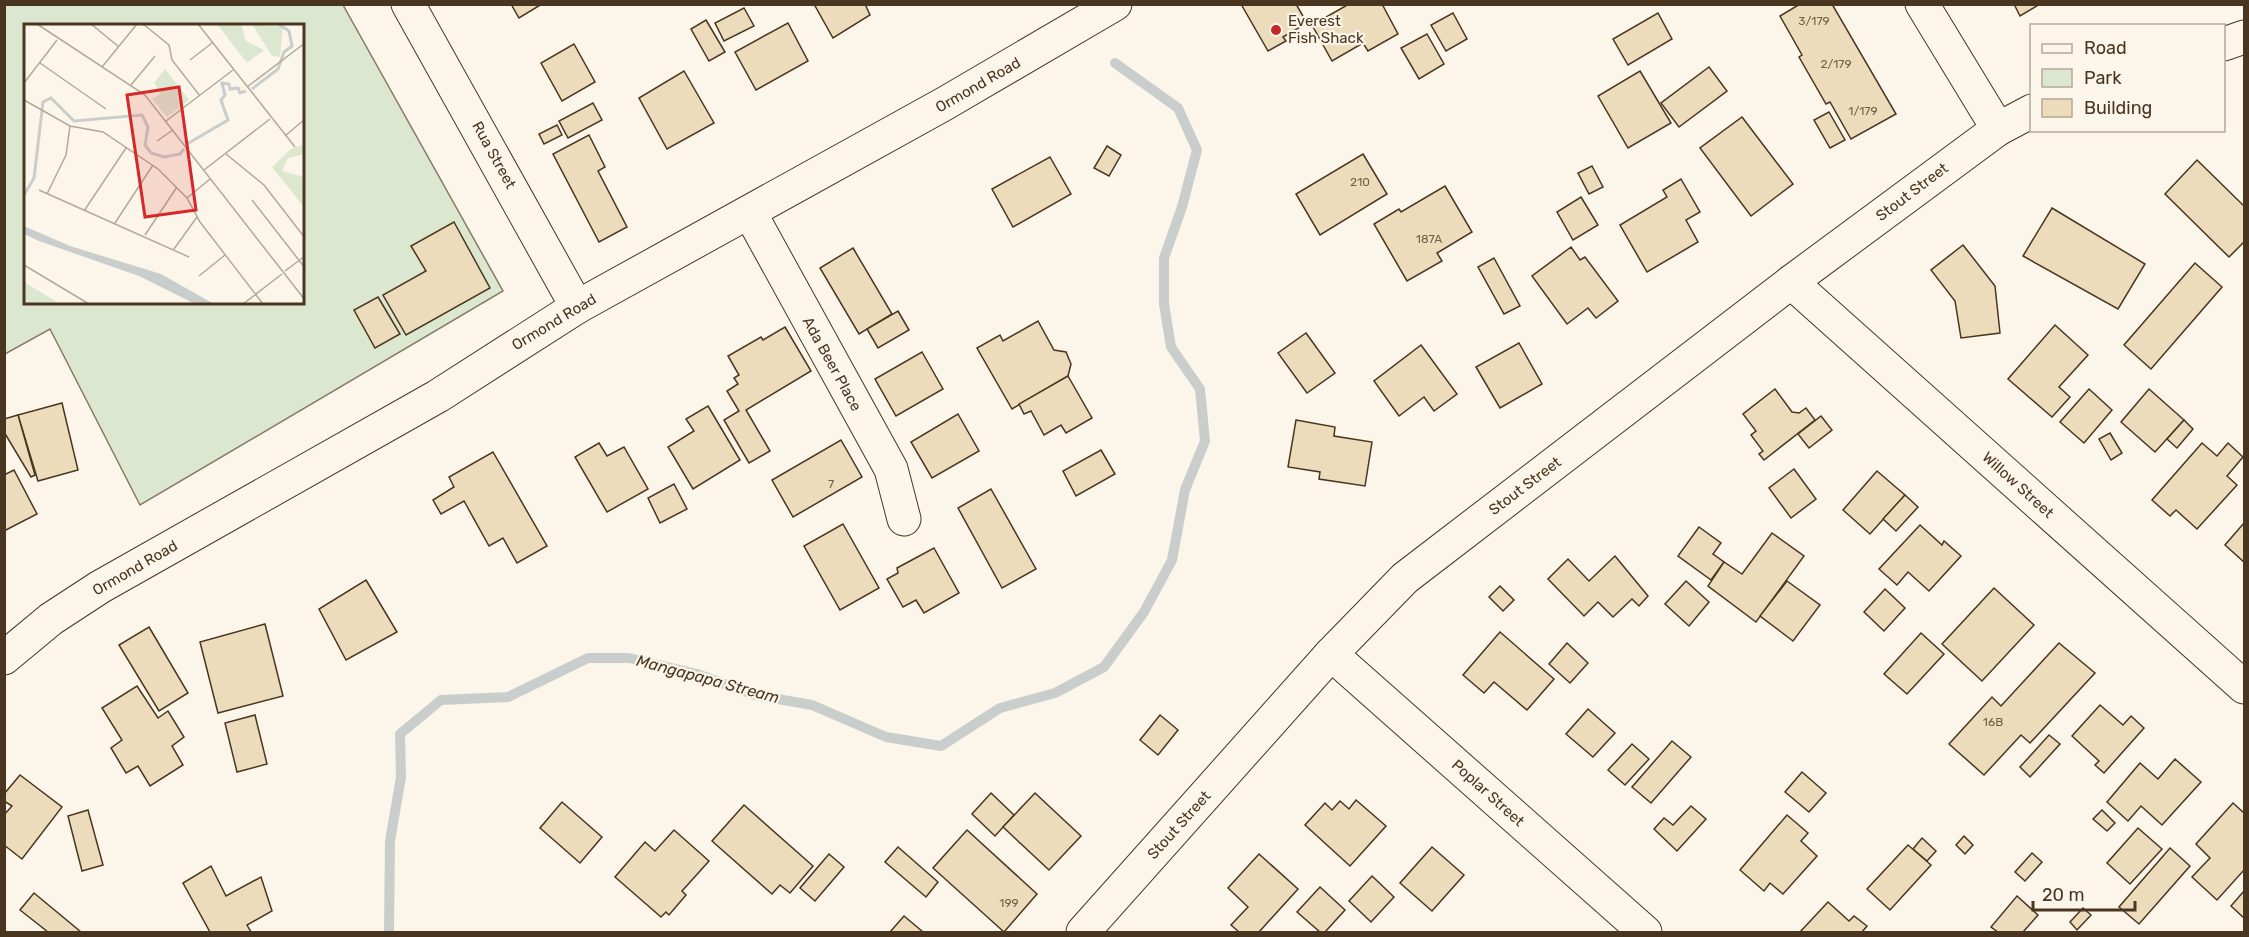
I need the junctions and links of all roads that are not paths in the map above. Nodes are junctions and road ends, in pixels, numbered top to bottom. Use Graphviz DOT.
graph roads {
  1 [pos="408,4"];
  2 [pos="1115,4"];
  3 [pos="1922,4"];
  4 [pos="2244,37"];
  5 [pos="2225,43"];
  6 [pos="2030,112"];
  7 [pos="1998,129"];
  8 [pos="750,213"];
  9 [pos="1791,282"];
  10 [pos="577,307"];
  11 [pos="904,519"];
  12 [pos="1331,654"];
  13 [pos="4,658"];
  14 [pos="2244,687"];
  15 [pos="1083,933"];
  16 [pos="1645,933"];
  1 -- 10 [label="street, Rua Street"];
  2 -- 8 [label="street, Ormond Road"];
  3 -- 7 [label="street"];
  4 -- 5 [label="street"];
  6 -- 7 [label="street, Stout Street"];
  7 -- 9 [label="street, Stout Street"];
  8 -- 10 [label="street, Ormond Road"];
  8 -- 11 [label="street, Ada Beer Place"];
  9 -- 12 [label="street, Stout Street"];
  9 -- 14 [label="street, Willow Street"];
  10 -- 13 [label="street, Ormond Road"];
  12 -- 15 [label="street, Stout Street"];
  12 -- 16 [label="street, Poplar Street"];
}
